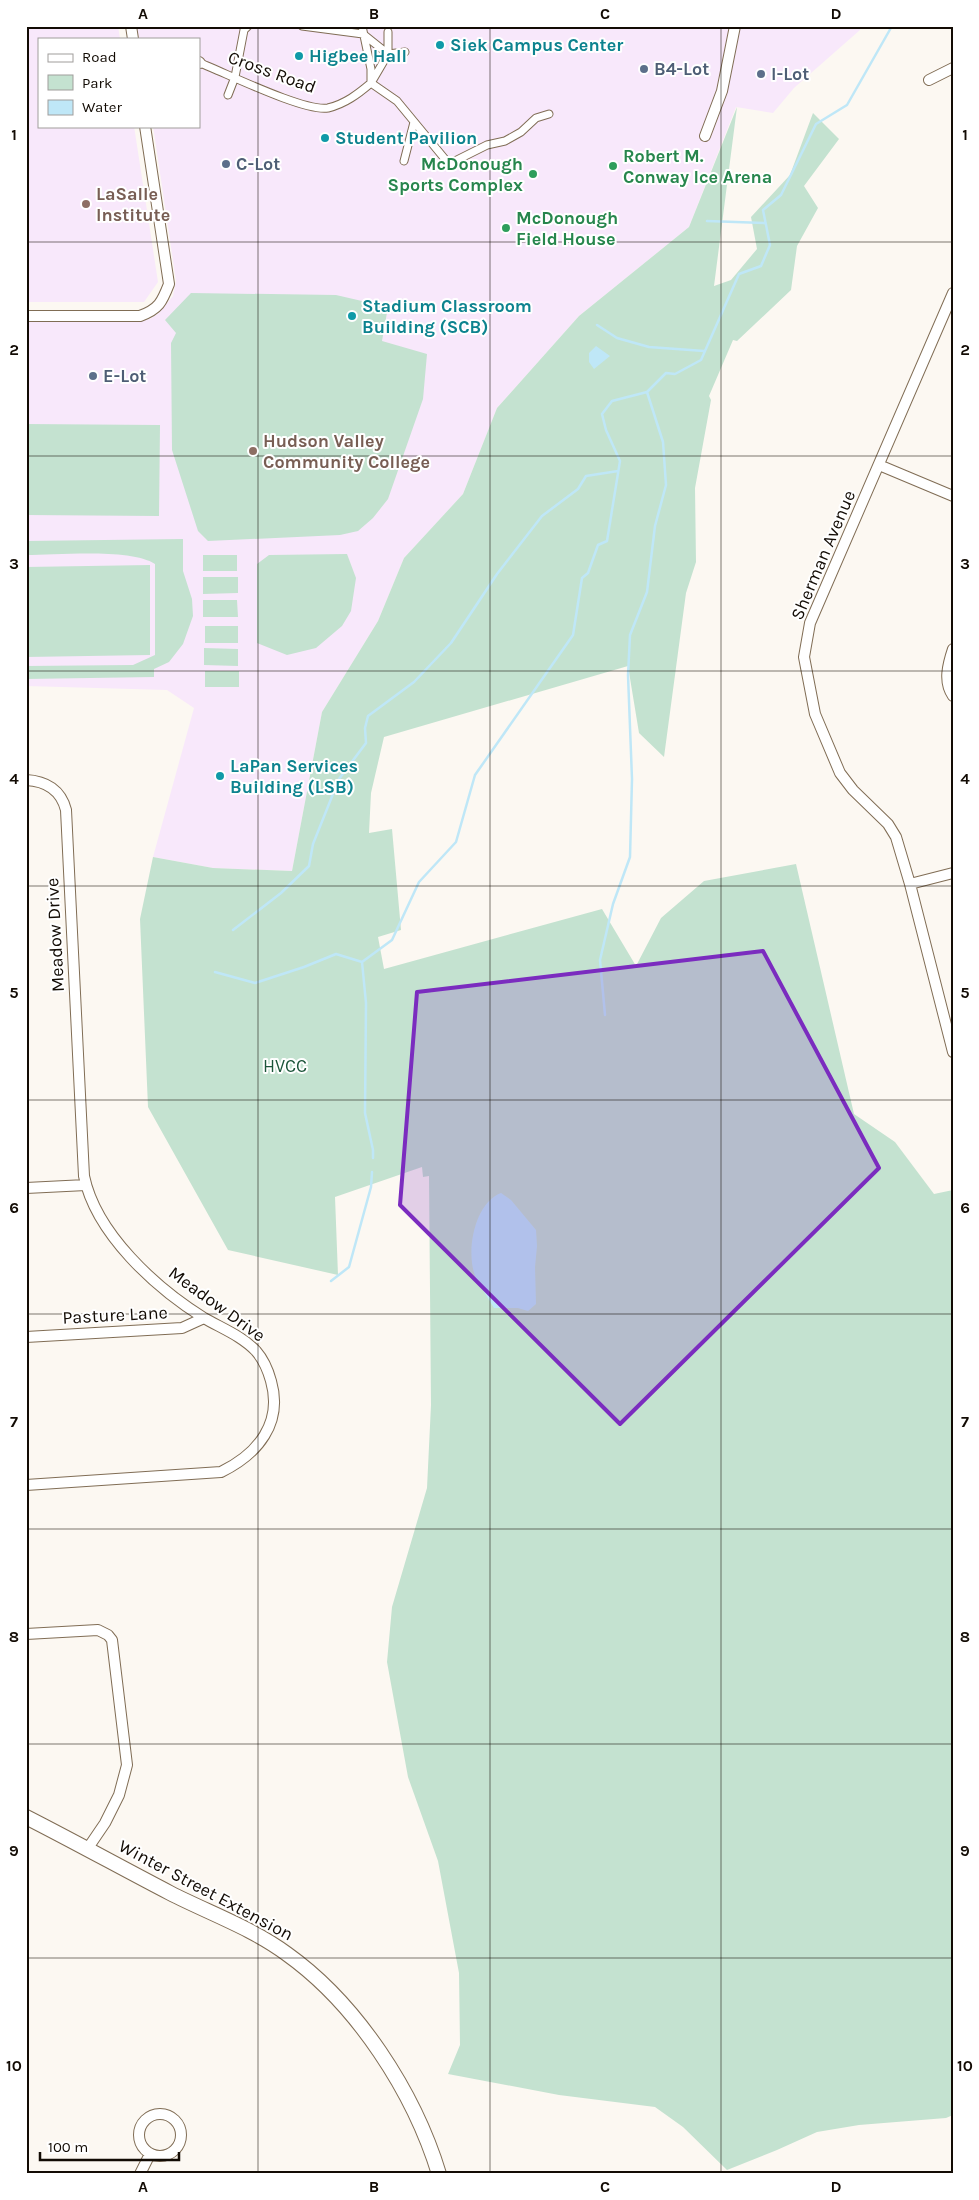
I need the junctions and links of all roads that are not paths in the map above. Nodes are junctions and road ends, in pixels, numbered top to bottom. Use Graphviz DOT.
graph roads {
  1 [pos="248,26"];
  2 [pos="302,26"];
  3 [pos="362,26"];
  4 [pos="735,26"];
  5 [pos="388,32"];
  6 [pos="363,34"];
  7 [pos="405,52"];
  8 [pos="388,54"];
  9 [pos="200,63"];
  10 [pos="953,68"];
  11 [pos="236,77"];
  12 [pos="930,80"];
  13 [pos="371,83"];
  14 [pos="228,95"];
  15 [pos="549,114"];
  16 [pos="414,122"];
  17 [pos="145,128"];
  18 [pos="705,136"];
  19 [pos="404,161"];
  20 [pos="953,293"];
  21 [pos="26,316"];
  22 [pos="879,465"];
  23 [pos="953,496"];
  24 [pos="953,649"];
  25 [pos="953,696"];
  26 [pos="26,780"];
  27 [pos="953,873"];
  28 [pos="910,884"];
  29 [pos="953,1052"];
  30 [pos="86,1185"];
  31 [pos="26,1188"];
  32 [pos="204,1318"];
  33 [pos="26,1337"];
  34 [pos="26,1485"];
  35 [pos="26,1634"];
  36 [pos="26,1817"];
  37 [pos="88,1848"];
  38 [pos="150,2154"];
  39 [pos="140,2174"];
  40 [pos="439,2174"];
  1 -- 11 [label="street"];
  2 -- 6 [label="street"];
  3 -- 6 [label="street"];
  4 -- 18 [label="street"];
  5 -- 8 [label="street"];
  6 -- 8 [label="street"];
  6 -- 13 [label="street"];
  7 -- 8 [label="street"];
  8 -- 13 [label="street"];
  9 -- 11 [label="street, Cross Road"];
  10 -- 12 [label="street"];
  11 -- 13 [label="street, Cross Road"];
  11 -- 14 [label="street"];
  13 -- 16 [label="street"];
  15 -- 16 [label="street"];
  16 -- 19 [label="street"];
  17 -- 21 [label="street"];
  20 -- 22 [label="street, Sherman Avenue"];
  22 -- 23 [label="street"];
  22 -- 28 [label="street, Sherman Avenue"];
  24 -- 25 [label="street"];
  26 -- 30 [label="street, Meadow Drive"];
  27 -- 28 [label="street"];
  28 -- 29 [label="street, Sherman Avenue"];
  30 -- 31 [label="street"];
  30 -- 32 [label="street, Meadow Drive"];
  32 -- 33 [label="street, Pasture Lane"];
  32 -- 34 [label="street, Meadow Drive"];
  35 -- 37 [label="street"];
  36 -- 37 [label="main road, Winter Street Extension"];
  37 -- 40 [label="main road, Winter Street Extension"];
  38 -- 38 [label="street"];
  38 -- 39 [label="street"];
}
